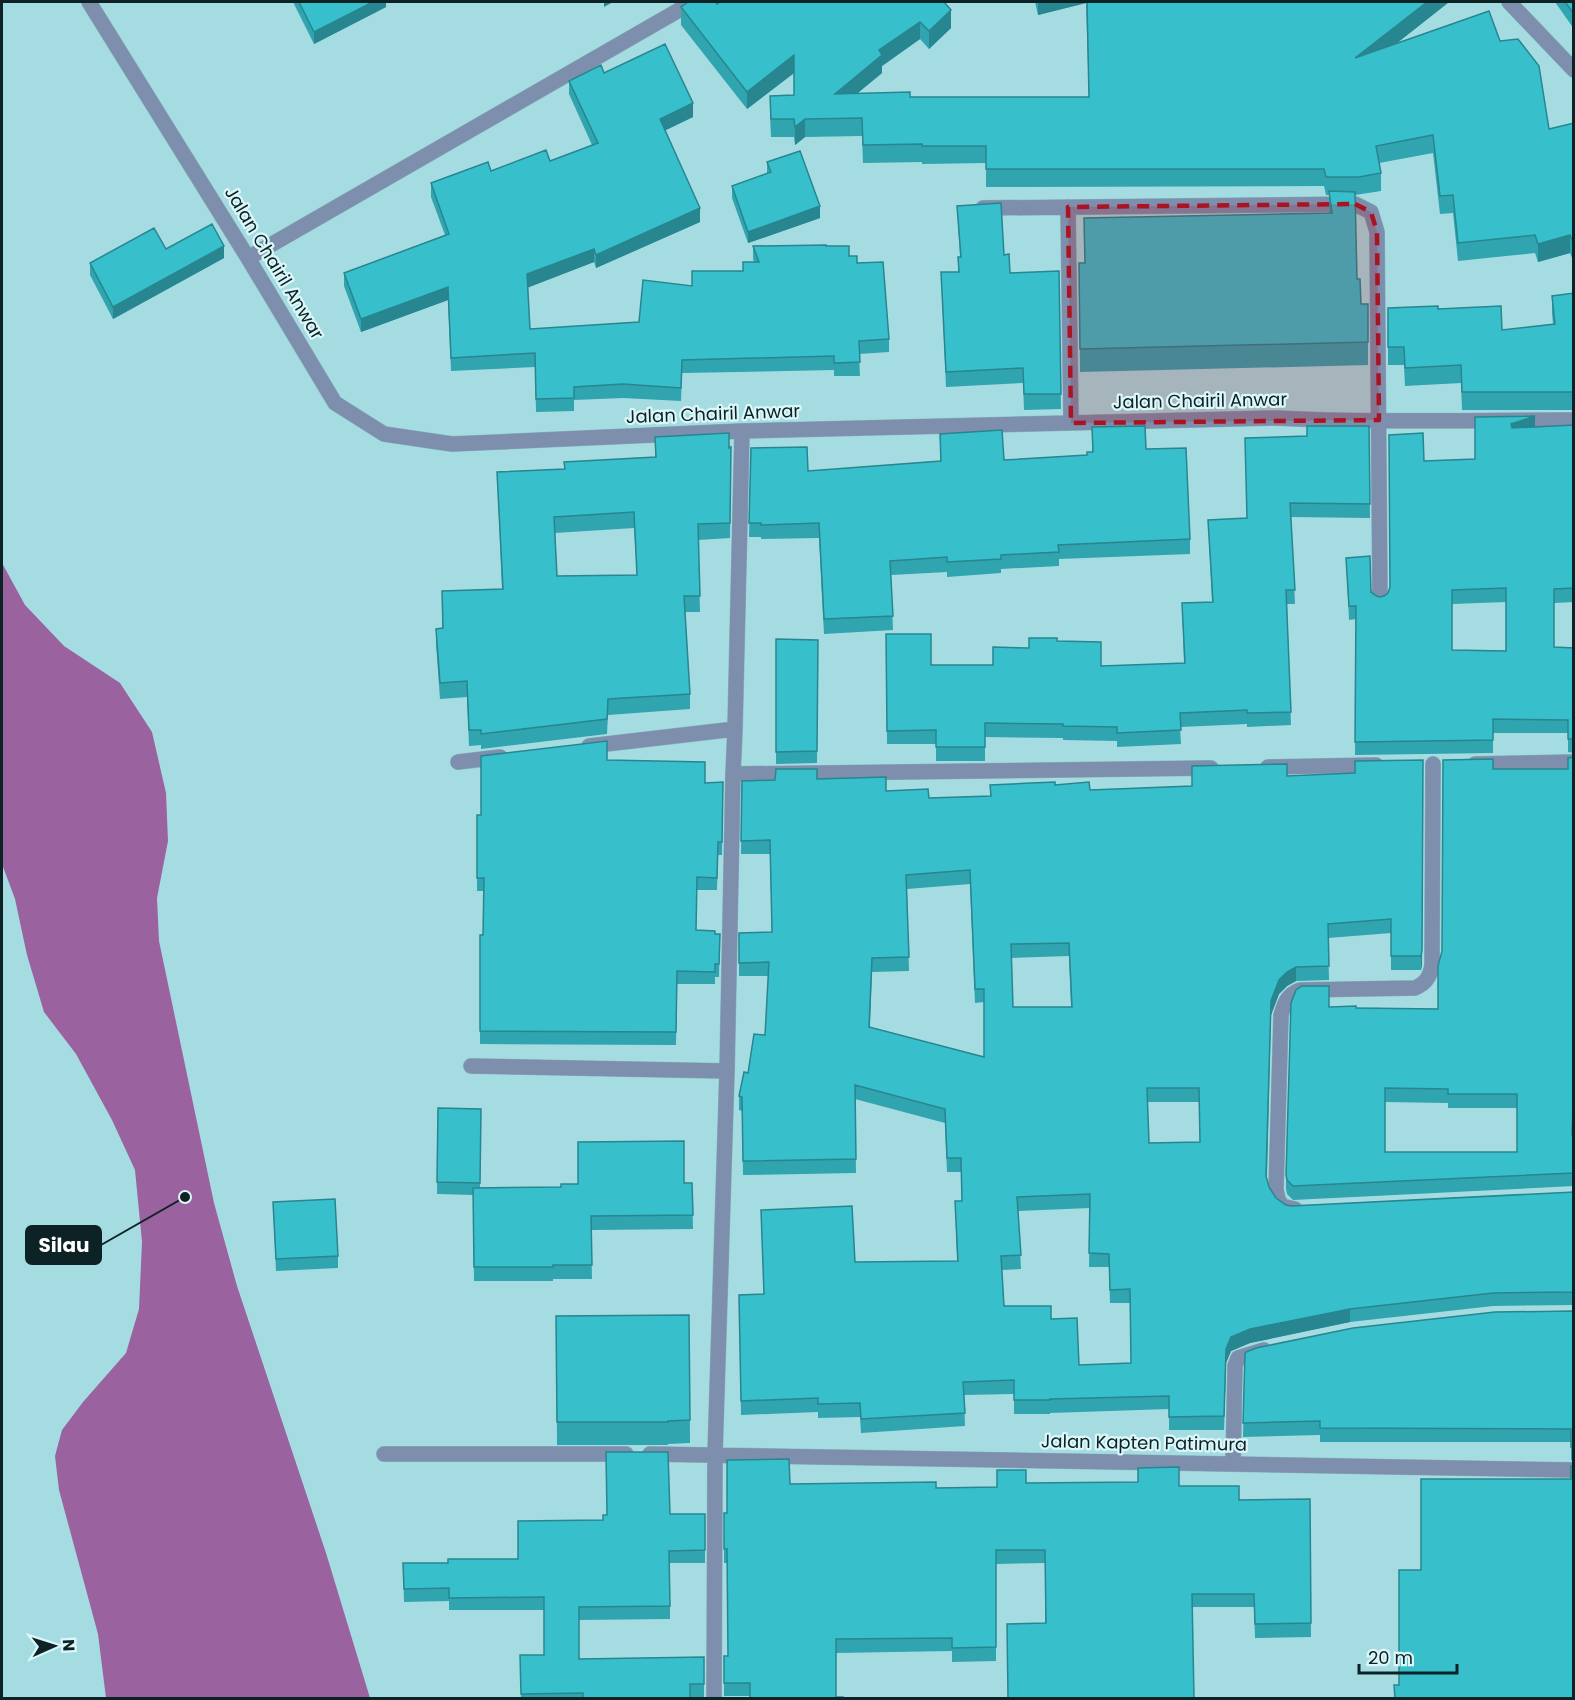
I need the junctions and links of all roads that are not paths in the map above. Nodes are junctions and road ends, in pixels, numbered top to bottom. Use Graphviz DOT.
graph roads {
  1 [pos="89,2"];
  2 [pos="693,2"];
  3 [pos="1509,2"];
  4 [pos="1574,70"];
  5 [pos="1068,207"];
  6 [pos="983,208"];
  7 [pos="248,258"];
  8 [pos="1379,420"];
  9 [pos="1574,420"];
  10 [pos="1071,423"];
  11 [pos="742,431"];
  12 [pos="1380,601"];
  13 [pos="735,729"];
  14 [pos="573,748"];
  15 [pos="516,755"];
  16 [pos="458,762"];
  17 [pos="1574,762"];
  18 [pos="1391,765"];
  19 [pos="1224,767"];
  20 [pos="1248,767"];
  21 [pos="733,774"];
  22 [pos="471,1066"];
  23 [pos="727,1071"];
  24 [pos="1315,1208"];
  25 [pos="1275,1348"];
  26 [pos="384,1454"];
  27 [pos="715,1455"];
  28 [pos="1233,1464"];
  29 [pos="1574,1470"];
  30 [pos="714,1698"];
  1 -- 7 [label="street, Jalan Chairil Anwar"];
  2 -- 7 [label="street"];
  3 -- 4 [label="street"];
  5 -- 6 [label="street"];
  5 -- 8 [label="street"];
  5 -- 10 [label="street"];
  7 -- 11 [label="street, Jalan Chairil Anwar"];
  8 -- 9 [label="street, Jalan Chairil Anwar"];
  8 -- 10 [label="street, Jalan Chairil Anwar"];
  8 -- 12 [label="street"];
  10 -- 11 [label="street, Jalan Chairil Anwar"];
  11 -- 13 [label="street"];
  13 -- 14 [label="street"];
  13 -- 21 [label="street"];
  15 -- 16 [label="street"];
  17 -- 24 [label="street"];
  18 -- 20 [label="street"];
  19 -- 21 [label="street"];
  21 -- 23 [label="street"];
  22 -- 23 [label="street"];
  23 -- 27 [label="street"];
  25 -- 28 [label="street"];
  26 -- 27 [label="street, Jalan Kapten Patimura"];
  27 -- 28 [label="street, Jalan Kapten Patimura"];
  27 -- 30 [label="street"];
  28 -- 29 [label="street, Jalan Kapten Patimura"];
}
